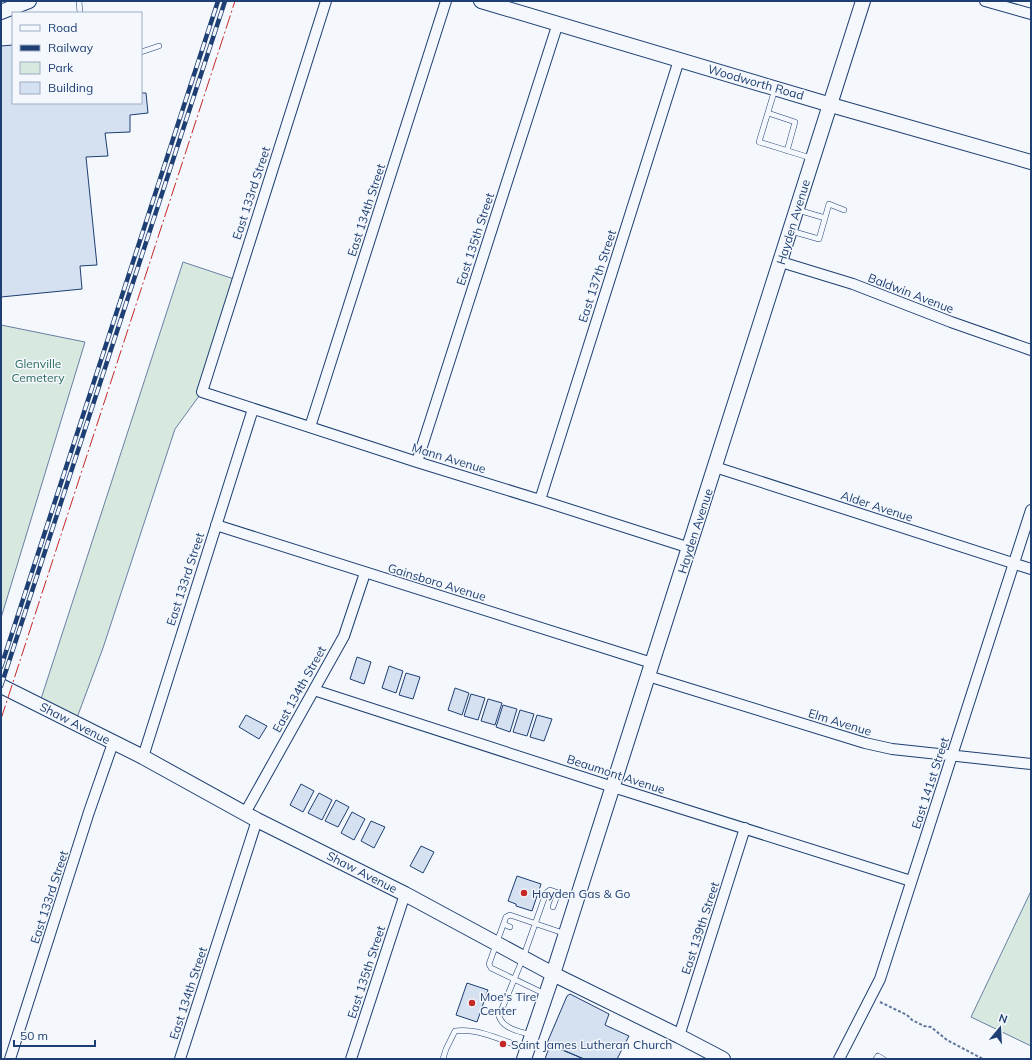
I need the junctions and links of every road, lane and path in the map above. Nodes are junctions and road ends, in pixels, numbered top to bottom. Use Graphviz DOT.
graph roads {
  1 [pos="29,1"];
  2 [pos="79,1"];
  3 [pos="326,1"];
  4 [pos="446,1"];
  5 [pos="481,1"];
  6 [pos="864,1"];
  7 [pos="985,1"];
  8 [pos="1,12"];
  9 [pos="80,12"];
  10 [pos="1031,14"];
  11 [pos="558,23"];
  12 [pos="159,46"];
  13 [pos="142,52"];
  14 [pos="679,60"];
  15 [pos="775,88"];
  16 [pos="831,105"];
  17 [pos="768,113"];
  18 [pos="787,150"];
  19 [pos="814,158"];
  20 [pos="1031,162"];
  21 [pos="797,210"];
  22 [pos="844,210"];
  23 [pos="825,218"];
  24 [pos="791,231"];
  25 [pos="781,262"];
  26 [pos="1031,350"];
  27 [pos="202,392"];
  28 [pos="253,409"];
  29 [pos="310,427"];
  30 [pos="417,462"];
  31 [pos="716,467"];
  32 [pos="540,500"];
  33 [pos="1031,510"];
  34 [pos="216,525"];
  35 [pos="690,548"];
  36 [pos="1014,563"];
  37 [pos="1031,569"];
  38 [pos="365,573"];
  39 [pos="650,670"];
  40 [pos="1,686"];
  41 [pos="314,690"];
  42 [pos="113,743"];
  43 [pos="952,756"];
  44 [pos="143,757"];
  45 [pos="1031,764"];
  46 [pos="613,787"];
  47 [pos="251,816"];
  48 [pos="745,828"];
  49 [pos="911,881"];
  50 [pos="558,893"];
  51 [pos="405,894"];
  52 [pos="577,899"];
  53 [pos="553,907"];
  54 [pos="548,922"];
  55 [pos="504,924"];
  56 [pos="535,924"];
  57 [pos="510,928"];
  58 [pos="546,928"];
  59 [pos="525,934"];
  60 [pos="566,935"];
  61 [pos="530,937"];
  62 [pos="497,944"];
  63 [pos="523,958"];
  64 [pos="553,974"];
  65 [pos="513,980"];
  66 [pos="546,995"];
  67 [pos="878,1001"];
  68 [pos="532,1035"];
  69 [pos="679,1036"];
  70 [pos="525,1054"];
  71 [pos="10,1059"];
  72 [pos="180,1059"];
  73 [pos="351,1059"];
  74 [pos="443,1059"];
  75 [pos="723,1059"];
  76 [pos="839,1059"];
  77 [pos="876,1059"];
  78 [pos="883,1059"];
  79 [pos="984,1059"];
  1 -- 8 [label="street"];
  2 -- 9 [label="lane"];
  3 -- 27 [label="street, East 133rd Street"];
  4 -- 29 [label="street, East 134th Street"];
  5 -- 11 [label="street, Woodworth Road"];
  6 -- 16 [label="street, Hayden Avenue"];
  7 -- 10 [label="street"];
  11 -- 14 [label="street, Woodworth Road"];
  11 -- 30 [label="street, East 135th Street"];
  12 -- 13 [label="lane"];
  14 -- 15 [label="street, Woodworth Road"];
  14 -- 32 [label="street, East 137th Street"];
  15 -- 16 [label="street, Woodworth Road"];
  15 -- 17 [label="lane"];
  16 -- 19 [label="street, Hayden Avenue"];
  16 -- 20 [label="street, Woodworth Road"];
  17 -- 18 [label="lane"];
  17 -- 18 [label="lane"];
  18 -- 19 [label="lane"];
  19 -- 21 [label="street, Hayden Avenue"];
  21 -- 23 [label="lane"];
  21 -- 24 [label="street, Hayden Avenue"];
  22 -- 23 [label="lane"];
  23 -- 24 [label="lane"];
  24 -- 25 [label="street, Hayden Avenue"];
  25 -- 26 [label="street, Baldwin Avenue"];
  25 -- 31 [label="street, Hayden Avenue"];
  27 -- 28 [label="street, Mann Avenue"];
  28 -- 29 [label="street, Mann Avenue"];
  28 -- 34 [label="street, East 133rd Street"];
  29 -- 30 [label="street, Mann Avenue"];
  30 -- 32 [label="street, Mann Avenue"];
  31 -- 35 [label="street, Hayden Avenue"];
  31 -- 36 [label="street, Alder Avenue"];
  32 -- 35 [label="street, Mann Avenue"];
  33 -- 36 [label="street, East 141st Street"];
  34 -- 38 [label="street, Gainsboro Avenue"];
  34 -- 44 [label="street, East 133rd Street"];
  35 -- 39 [label="street, Hayden Avenue"];
  36 -- 37 [label="street, Alder Avenue"];
  36 -- 43 [label="street, East 141st Street"];
  38 -- 39 [label="street, Gainsboro Avenue"];
  38 -- 41 [label="street, East 134th Street"];
  39 -- 43 [label="street, Elm Avenue"];
  39 -- 46 [label="street, Hayden Avenue"];
  40 -- 42 [label="street, Shaw Avenue"];
  41 -- 46 [label="street, Beaumont Avenue"];
  41 -- 47 [label="street, East 134th Street"];
  42 -- 44 [label="street, Shaw Avenue"];
  42 -- 71 [label="street, East 133rd Street"];
  43 -- 45 [label="street, Elm Avenue"];
  43 -- 49 [label="street, East 141st Street"];
  44 -- 47 [label="street, Shaw Avenue"];
  46 -- 48 [label="street, Beaumont Avenue"];
  46 -- 52 [label="street, Hayden Avenue"];
  47 -- 51 [label="street, Shaw Avenue"];
  47 -- 72 [label="street, East 134th Street"];
  48 -- 49 [label="street, Beaumont Avenue"];
  48 -- 69 [label="street, East 139th Street"];
  49 -- 76 [label="street, East 141st Street"];
  50 -- 52 [label="lane"];
  50 -- 53 [label="lane"];
  50 -- 56 [label="lane"];
  51 -- 62 [label="street, Shaw Avenue"];
  51 -- 73 [label="street, East 135th Street"];
  52 -- 60 [label="street, Hayden Avenue"];
  54 -- 58 [label="lane"];
  55 -- 56 [label="lane"];
  55 -- 57 [label="lane"];
  55 -- 62 [label="lane"];
  56 -- 58 [label="lane"];
  56 -- 61 [label="lane"];
  58 -- 60 [label="lane"];
  59 -- 61 [label="lane"];
  60 -- 64 [label="street, Hayden Avenue"];
  61 -- 63 [label="lane"];
  62 -- 63 [label="street, Shaw Avenue"];
  62 -- 65 [label="lane"];
  63 -- 64 [label="street, Shaw Avenue"];
  63 -- 65 [label="lane"];
  64 -- 66 [label="street, Hayden Avenue"];
  64 -- 69 [label="street, Shaw Avenue"];
  65 -- 66 [label="lane"];
  65 -- 68 [label="lane"];
  66 -- 68 [label="street, Hayden Avenue"];
  67 -- 79 [label="path"];
  68 -- 70 [label="street, Hayden Avenue"];
  69 -- 75 [label="street, Shaw Avenue"];
  70 -- 74 [label="lane"];
  77 -- 78 [label="lane"];
}
